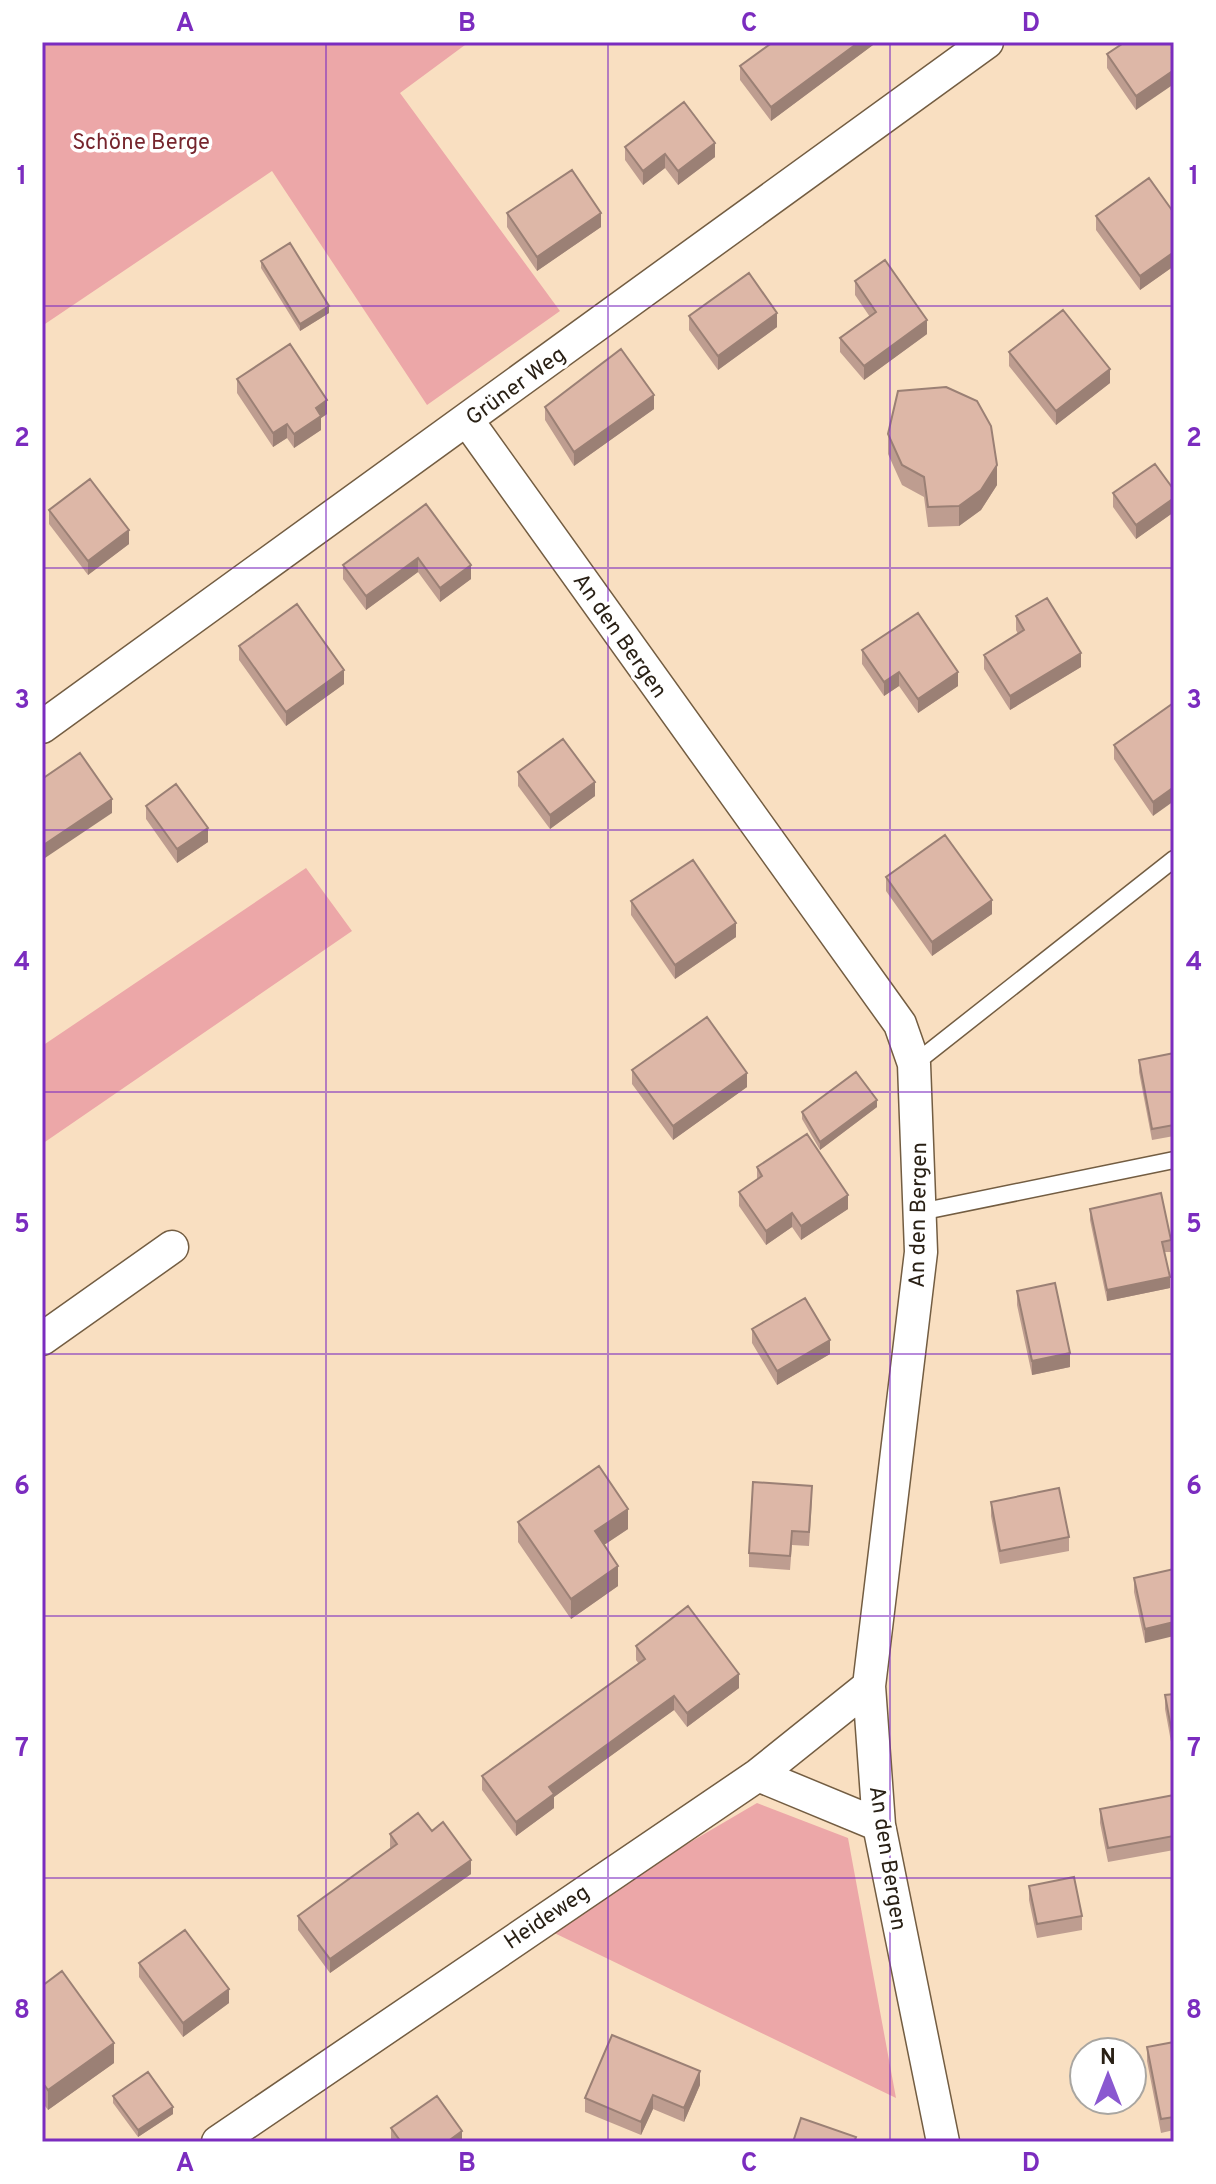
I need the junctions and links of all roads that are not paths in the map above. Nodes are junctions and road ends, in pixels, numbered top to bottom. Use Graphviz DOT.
graph roads {
  1 [pos="987,42"];
  2 [pos="467,420"];
  3 [pos="42,727"];
  4 [pos="1174,859"];
  5 [pos="914,1064"];
  6 [pos="1174,1160"];
  7 [pos="920,1212"];
  8 [pos="172,1247"];
  9 [pos="42,1339"];
  10 [pos="869,1686"];
  11 [pos="758,1775"];
  12 [pos="879,1825"];
  13 [pos="218,2142"];
  14 [pos="943,2142"];
  1 -- 2 [label="street, Grüner Weg"];
  2 -- 3 [label="street, Grüner Weg"];
  2 -- 5 [label="street, An den Bergen"];
  4 -- 5 [label="lane"];
  5 -- 7 [label="street, An den Bergen"];
  6 -- 7 [label="lane"];
  7 -- 10 [label="street, An den Bergen"];
  8 -- 9 [label="street"];
  10 -- 11 [label="street, Heideweg"];
  10 -- 12 [label="street, An den Bergen"];
  11 -- 12 [label="street"];
  11 -- 13 [label="street, Heideweg"];
  12 -- 14 [label="street, An den Bergen"];
}
